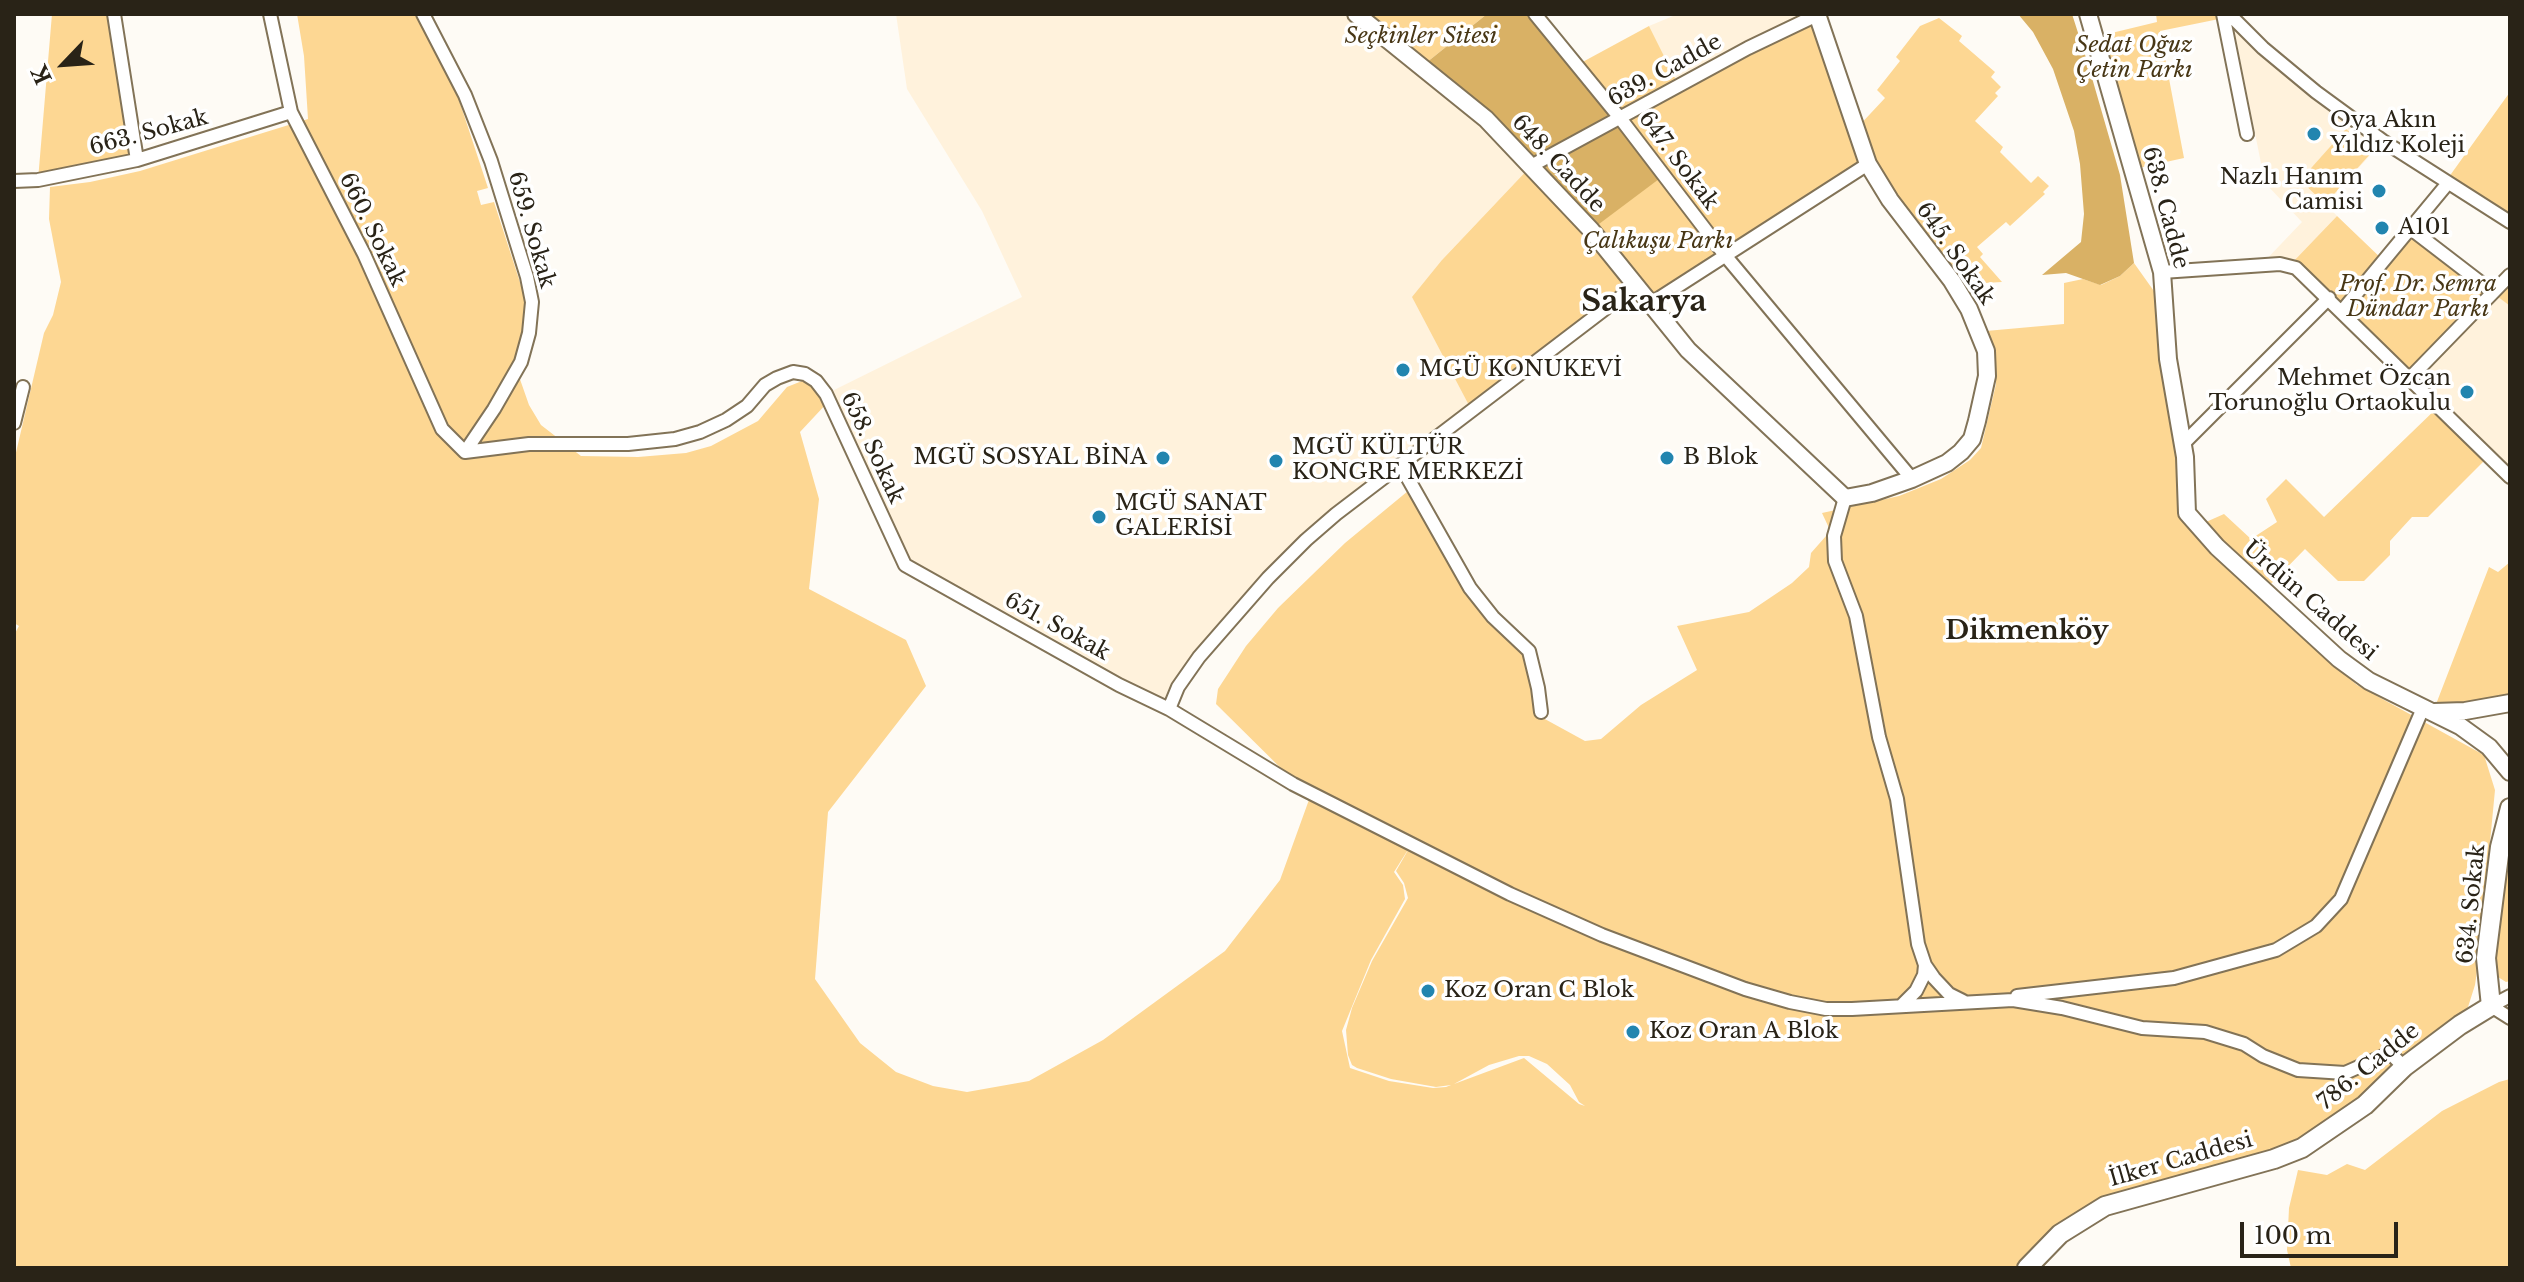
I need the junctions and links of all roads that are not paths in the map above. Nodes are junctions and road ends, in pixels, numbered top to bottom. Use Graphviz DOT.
graph roads {
  1 [pos="114,14"];
  2 [pos="270,14"];
  3 [pos="423,14"];
  4 [pos="1356,14"];
  5 [pos="1535,14"];
  6 [pos="1818,14"];
  7 [pos="2088,14"];
  8 [pos="2223,14"];
  9 [pos="2229,14"];
  10 [pos="291,112"];
  11 [pos="1620,118"];
  12 [pos="2247,134"];
  13 [pos="137,160"];
  14 [pos="1868,164"];
  15 [pos="1531,166"];
  16 [pos="14,181"];
  17 [pos="2448,183"];
  18 [pos="2510,222"];
  19 [pos="2411,229"];
  20 [pos="1724,254"];
  21 [pos="2162,272"];
  22 [pos="2510,275"];
  23 [pos="1635,286"];
  24 [pos="2493,292"];
  25 [pos="2329,298"];
  26 [pos="1650,304"];
  27 [pos="2342,311"];
  28 [pos="2410,378"];
  29 [pos="23,387"];
  30 [pos="14,423"];
  31 [pos="2183,444"];
  32 [pos="465,452"];
  33 [pos="1401,466"];
  34 [pos="2510,477"];
  35 [pos="1912,479"];
  36 [pos="1845,498"];
  37 [pos="2187,513"];
  38 [pos="905,565"];
  39 [pos="2510,703"];
  40 [pos="1169,709"];
  41 [pos="2428,710"];
  42 [pos="1541,712"];
  43 [pos="2510,772"];
  44 [pos="2510,808"];
  45 [pos="1925,965"];
  46 [pos="2510,996"];
  47 [pos="1965,1002"];
  48 [pos="1901,1006"];
  49 [pos="2491,1006"];
  50 [pos="2510,1018"];
  51 [pos="2404,1067"];
  52 [pos="2274,1159"];
  53 [pos="2027,1268"];
  1 -- 13 [label="street"];
  2 -- 10 [label="street, 660. Sokak"];
  3 -- 32 [label="street, 659. Sokak"];
  4 -- 15 [label="street, 648. Cadde"];
  5 -- 11 [label="street, 647. Sokak"];
  6 -- 11 [label="street, 639. Cadde"];
  6 -- 14 [label="street, 645. Sokak"];
  7 -- 21 [label="street, 638. Cadde"];
  8 -- 12 [label="street"];
  9 -- 17 [label="street"];
  10 -- 13 [label="street, 663. Sokak"];
  10 -- 32 [label="street, 660. Sokak"];
  11 -- 15 [label="street, 639. Cadde"];
  11 -- 20 [label="street, 647. Sokak"];
  13 -- 16 [label="street, 663. Sokak"];
  14 -- 20 [label="street"];
  14 -- 35 [label="street, 645. Sokak"];
  15 -- 23 [label="street, 648. Cadde"];
  17 -- 18 [label="street"];
  17 -- 19 [label="street"];
  19 -- 24 [label="street"];
  19 -- 27 [label="street"];
  20 -- 26 [label="street"];
  20 -- 35 [label="street, 647. Sokak"];
  21 -- 25 [label="street"];
  21 -- 31 [label="street, 638. Cadde"];
  22 -- 24 [label="street"];
  23 -- 26 [label="street, 648. Cadde"];
  23 -- 33 [label="street"];
  24 -- 28 [label="street"];
  25 -- 27 [label="street"];
  25 -- 31 [label="street"];
  26 -- 36 [label="street, 648. Cadde"];
  27 -- 28 [label="street"];
  28 -- 34 [label="street"];
  29 -- 30 [label="street"];
  31 -- 37 [label="street, 638. Cadde"];
  32 -- 38 [label="street, 658. Sokak"];
  33 -- 40 [label="street"];
  33 -- 42 [label="street"];
  35 -- 36 [label="street, 645. Sokak"];
  36 -- 45 [label="street"];
  37 -- 41 [label="street, Ürdün Caddesi"];
  38 -- 40 [label="street, 651. Sokak"];
  39 -- 41 [label="street"];
  40 -- 48 [label="street, 651. Sokak"];
  41 -- 43 [label="street, Ürdün Caddesi"];
  41 -- 47 [label="street"];
  44 -- 49 [label="main road, 634. Sokak"];
  45 -- 47 [label="street"];
  45 -- 48 [label="street"];
  46 -- 49 [label="street"];
  47 -- 48 [label="street, 651. Sokak"];
  47 -- 51 [label="street"];
  49 -- 50 [label="street"];
  49 -- 51 [label="main road, 786. Cadde"];
  51 -- 52 [label="main road, 786. Cadde"];
  52 -- 53 [label="main road, İlker Caddesi"];
}
